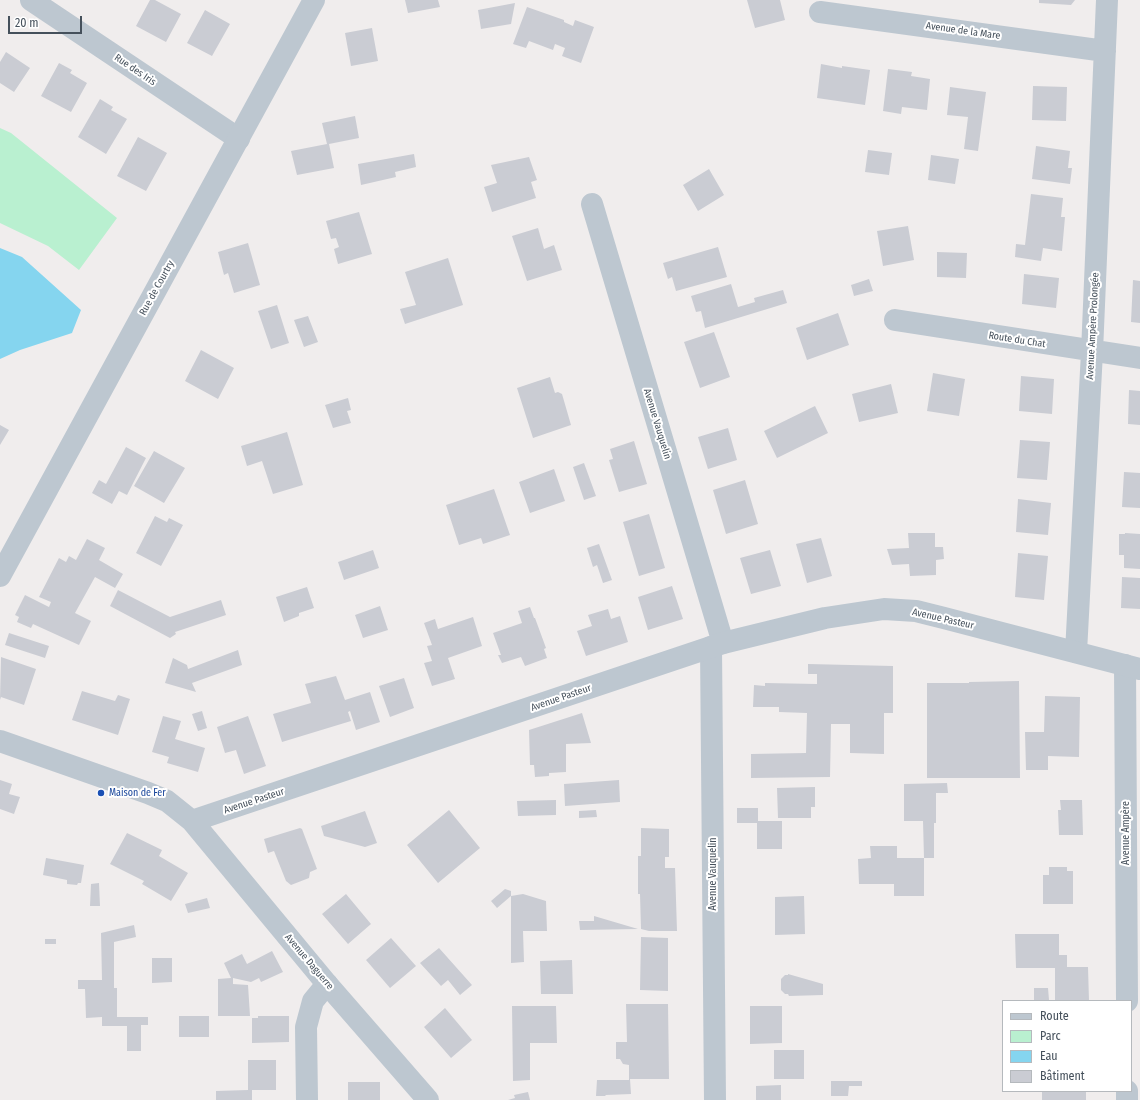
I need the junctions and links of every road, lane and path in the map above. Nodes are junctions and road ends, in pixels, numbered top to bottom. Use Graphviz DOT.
graph roads {
  1 [pos="31,0"];
  2 [pos="314,0"];
  3 [pos="1108,0"];
  4 [pos="820,12"];
  5 [pos="1105,51"];
  6 [pos="239,139"];
  7 [pos="592,204"];
  8 [pos="895,320"];
  9 [pos="1092,352"];
  10 [pos="1140,358"];
  11 [pos="0,576"];
  12 [pos="717,645"];
  13 [pos="1076,652"];
  14 [pos="1133,667"];
  15 [pos="0,741"];
  16 [pos="192,822"];
  17 [pos="327,984"];
  18 [pos="1127,1000"];
  19 [pos="306,1100"];
  20 [pos="428,1100"];
  21 [pos="715,1100"];
  1 -- 6 [label="street, Rue des Iris"];
  2 -- 6 [label="street, Rue de Courtry"];
  3 -- 5 [label="street, Avenue Ampère Prolongée"];
  4 -- 5 [label="street, Avenue de la Mare"];
  5 -- 9 [label="street, Avenue Ampère Prolongée"];
  6 -- 11 [label="street, Rue de Courtry"];
  7 -- 12 [label="street, Avenue Vauquelin"];
  8 -- 9 [label="street, Route du Chat"];
  9 -- 10 [label="street, Route du Chat"];
  9 -- 13 [label="street, Avenue Ampère Prolongée"];
  12 -- 13 [label="street, Avenue Pasteur"];
  12 -- 16 [label="street, Avenue Pasteur"];
  12 -- 21 [label="street, Avenue Vauquelin"];
  13 -- 14 [label="street, Avenue Pasteur"];
  14 -- 18 [label="street, Avenue Ampère"];
  15 -- 16 [label="street"];
  16 -- 17 [label="street, Avenue Daguerre"];
  17 -- 19 [label="street"];
  17 -- 20 [label="street, Avenue Daguerre"];
}
